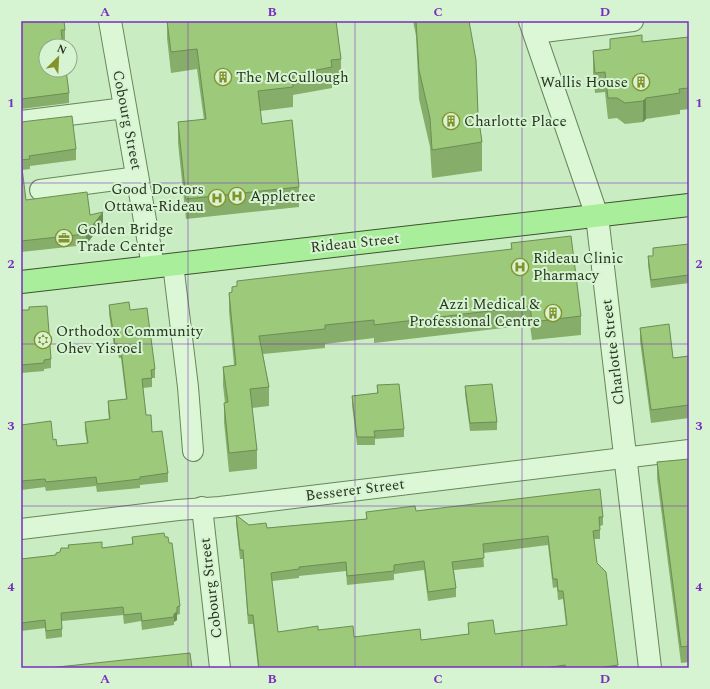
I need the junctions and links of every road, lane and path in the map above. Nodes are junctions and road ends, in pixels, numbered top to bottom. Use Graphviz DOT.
graph roads {
  1 [pos="110,21"];
  2 [pos="633,21"];
  3 [pos="532,27"];
  4 [pos="125,108"];
  5 [pos="21,121"];
  6 [pos="138,178"];
  7 [pos="40,190"];
  8 [pos="689,206"];
  9 [pos="597,216"];
  10 [pos="163,265"];
  11 [pos="21,282"];
  12 [pos="689,450"];
  13 [pos="193,451"];
  14 [pos="626,458"];
  15 [pos="202,507"];
  16 [pos="21,529"];
  17 [pos="220,668"];
  18 [pos="650,668"];
  1 -- 4 [label="street, Cobourg Street"];
  2 -- 3 [label="street"];
  3 -- 9 [label="street, Charlotte Street"];
  4 -- 5 [label="street"];
  4 -- 6 [label="street, Cobourg Street"];
  6 -- 7 [label="street"];
  6 -- 10 [label="street, Cobourg Street"];
  8 -- 9 [label="main road, Rideau Street"];
  9 -- 10 [label="main road, Rideau Street"];
  9 -- 14 [label="street, Charlotte Street"];
  10 -- 11 [label="main road, Rideau Street"];
  10 -- 13 [label="street, Cobourg Street"];
  12 -- 14 [label="street, Besserer Street"];
  14 -- 15 [label="street, Besserer Street"];
  14 -- 18 [label="street, Charlotte Street"];
  15 -- 16 [label="street, Besserer Street"];
  15 -- 17 [label="street, Cobourg Street"];
}
